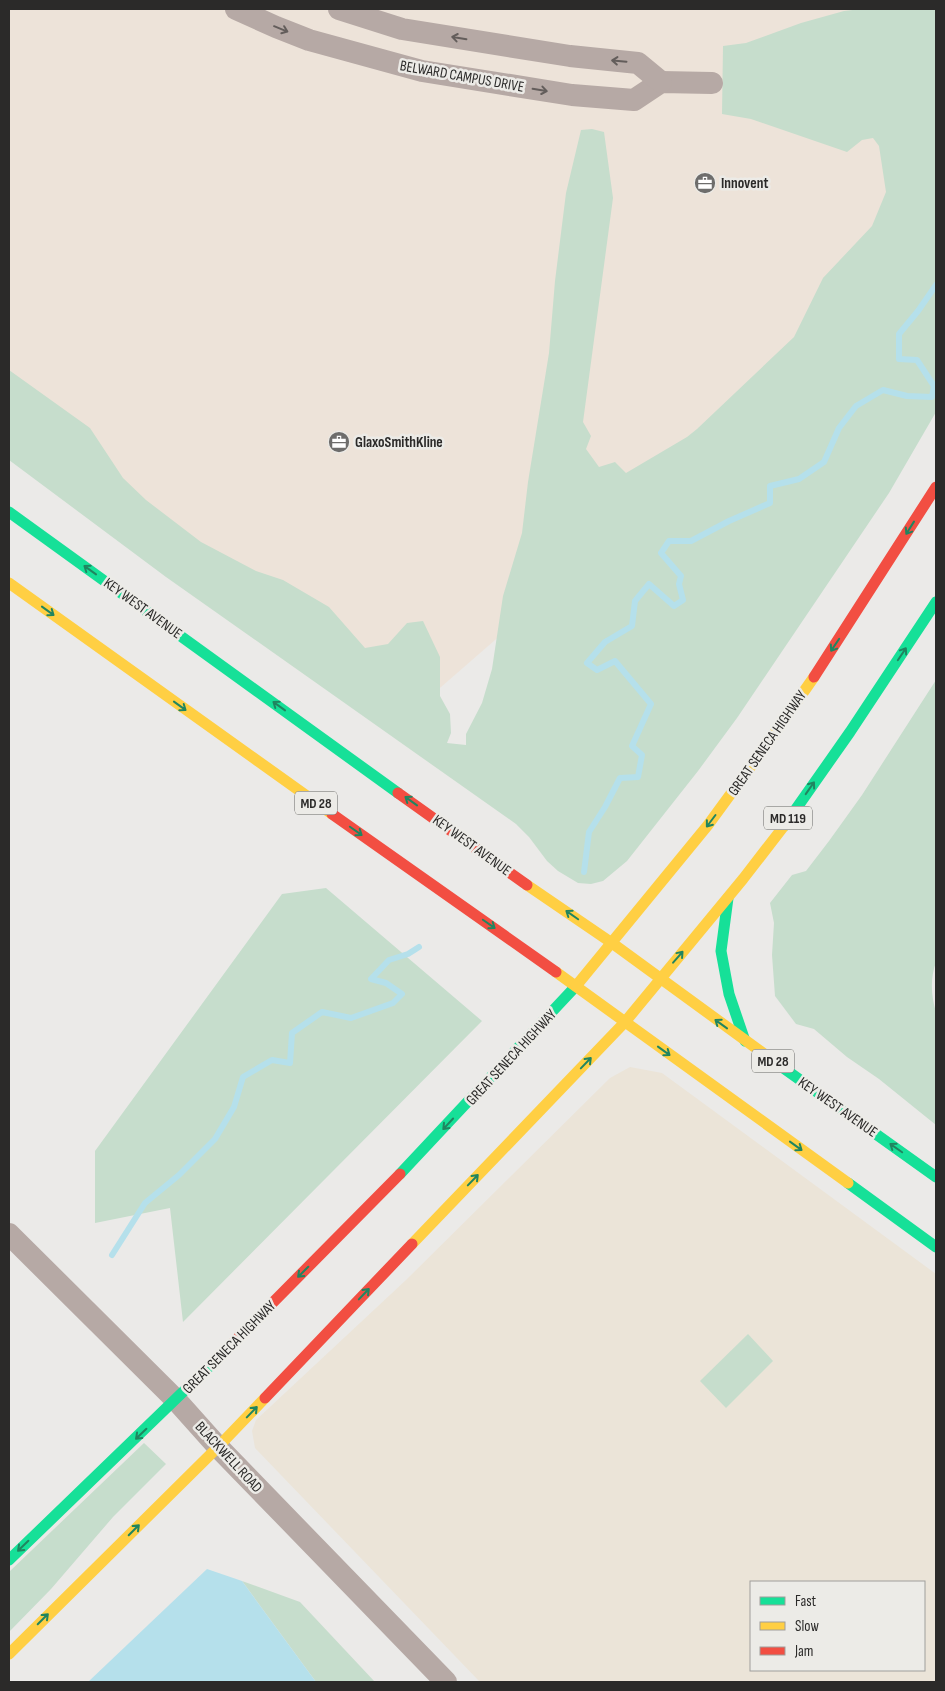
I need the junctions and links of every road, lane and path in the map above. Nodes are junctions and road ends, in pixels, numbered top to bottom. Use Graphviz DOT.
graph roads {
  1 [pos="236,9"];
  2 [pos="339,9"];
  3 [pos="661,82"];
  4 [pos="712,83"];
  5 [pos="936,487"];
  6 [pos="9,512"];
  7 [pos="9,583"];
  8 [pos="936,602"];
  9 [pos="728,898"];
  10 [pos="612,943"];
  11 [pos="660,978"];
  12 [pos="576,986"];
  13 [pos="625,1022"];
  14 [pos="745,1041"];
  15 [pos="936,1177"];
  16 [pos="9,1234"];
  17 [pos="936,1247"];
  18 [pos="176,1400"];
  19 [pos="218,1447"];
  20 [pos="9,1560"];
  21 [pos="9,1654"];
  22 [pos="446,1682"];
  1 -- 3 [label="street, BELWARD CAMPUS DRIVE, one-way"];
  3 -- 2 [label="street, one-way"];
  3 -- 4 [label="street"];
  5 -- 10 [label="main road, GREAT SENECA HIGHWAY, one-way"];
  10 -- 6 [label="main road, KEY WEST AVENUE / MD 28, one-way"];
  7 -- 12 [label="main road, MD 28, one-way"];
  9 -- 8 [label="main road, MD 119, one-way"];
  11 -- 9 [label="main road, MD 119, one-way"];
  9 -- 14 [label="main road"];
  10 -- 11 [label="main road, KEY WEST AVENUE / MD 28"];
  10 -- 12 [label="main road, GREAT SENECA HIGHWAY"];
  11 -- 13 [label="main road, MD 119"];
  14 -- 11 [label="main road, KEY WEST AVENUE / MD 28, one-way"];
  12 -- 13 [label="main road, MD 28"];
  12 -- 18 [label="main road, GREAT SENECA HIGHWAY, one-way"];
  13 -- 17 [label="main road, MD 28, one-way"];
  19 -- 13 [label="main road, one-way"];
  15 -- 14 [label="main road, KEY WEST AVENUE / MD 28, one-way"];
  16 -- 18 [label="street, BLACKWELL ROAD"];
  18 -- 19 [label="street, BLACKWELL ROAD"];
  18 -- 20 [label="main road, GREAT SENECA HIGHWAY, one-way"];
  21 -- 19 [label="main road, one-way"];
  19 -- 22 [label="street, BLACKWELL ROAD"];
}
